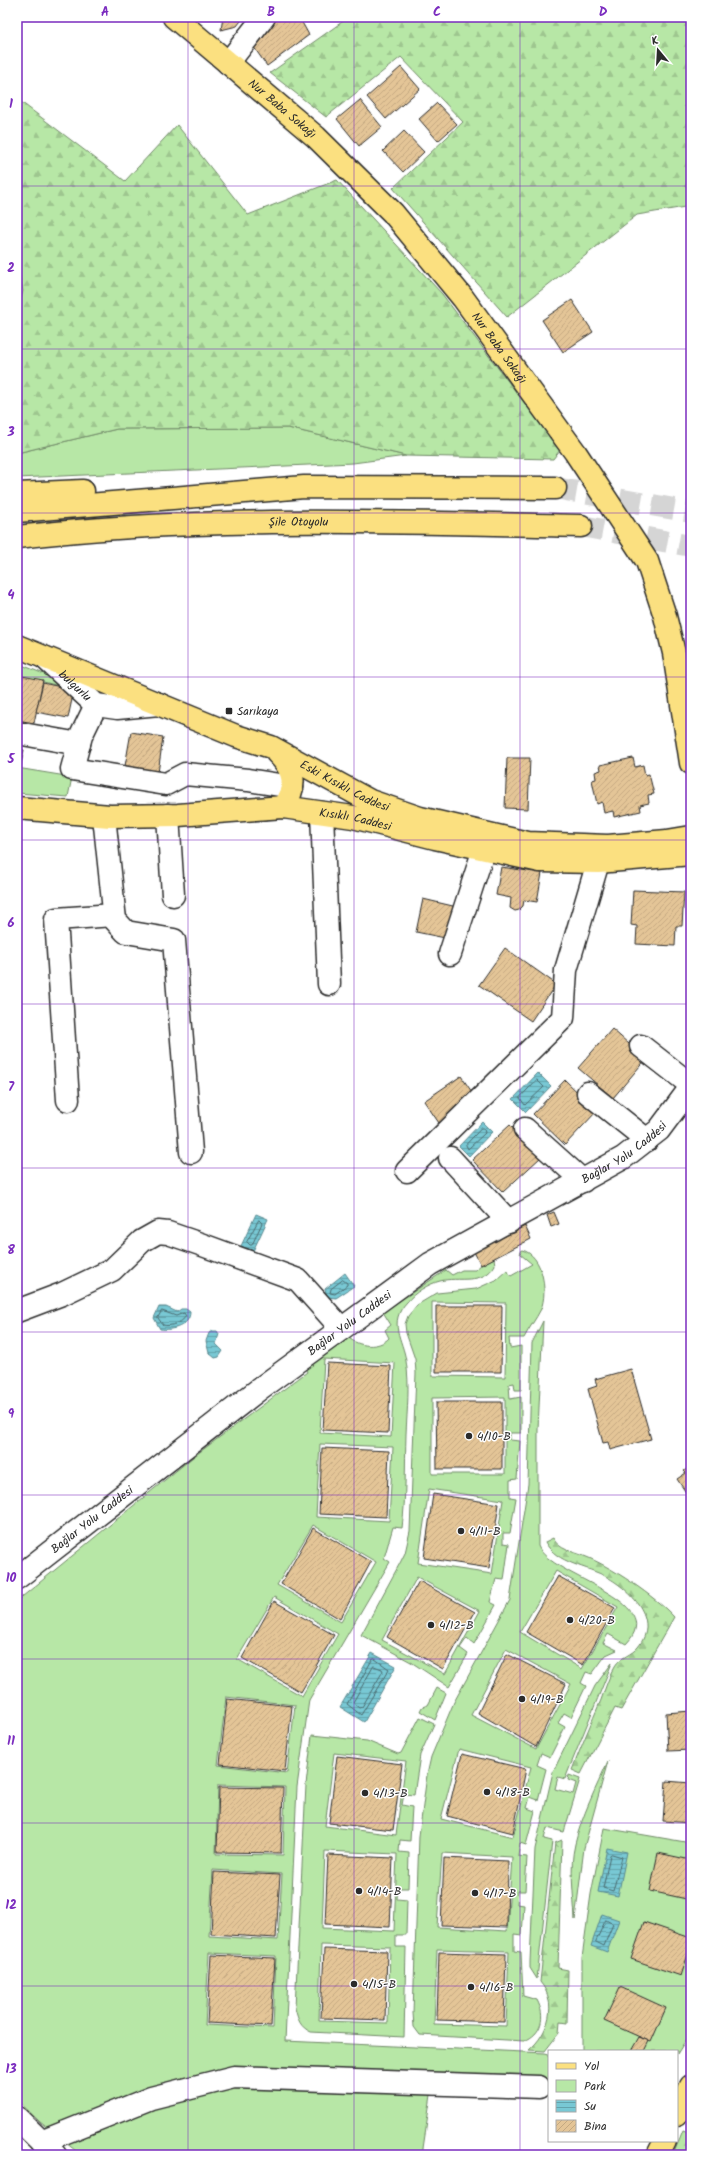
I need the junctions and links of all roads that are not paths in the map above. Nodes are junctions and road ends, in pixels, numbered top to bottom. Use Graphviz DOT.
graph roads {
  1 [pos="174,17"];
  2 [pos="264,17"];
  3 [pos="228,63"];
  4 [pos="304,487"];
  5 [pos="554,488"];
  6 [pos="17,494"];
  7 [pos="17,511"];
  8 [pos="580,526"];
  9 [pos="17,537"];
  10 [pos="17,646"];
  11 [pos="44,657"];
  12 [pos="159,704"];
  13 [pos="96,705"];
  14 [pos="17,733"];
  15 [pos="79,744"];
  16 [pos="274,749"];
  17 [pos="691,763"];
  18 [pos="292,787"];
  19 [pos="283,807"];
  20 [pos="17,808"];
  21 [pos="322,813"];
  22 [pos="168,815"];
  23 [pos="104,816"];
  24 [pos="691,837"];
  25 [pos="484,849"];
  26 [pos="691,854"];
  27 [pos="598,862"];
  28 [pos="173,895"];
  29 [pos="114,915"];
  30 [pos="450,954"];
  31 [pos="329,984"];
  32 [pos="641,1046"];
  33 [pos="691,1086"];
  34 [pos="588,1093"];
  35 [pos="68,1100"];
  36 [pos="525,1129"];
  37 [pos="647,1140"];
  38 [pos="191,1152"];
  39 [pos="450,1158"];
  40 [pos="407,1171"];
  41 [pos="583,1181"];
  42 [pos="509,1222"];
  43 [pos="17,1311"];
  44 [pos="340,1328"];
  45 [pos="17,1578"];
  46 [pos="691,2086"];
  47 [pos="539,2087"];
  48 [pos="678,2112"];
  49 [pos="17,2118"];
  50 [pos="664,2142"];
  51 [pos="48,2148"];
  52 [pos="658,2155"];
  1 -- 3 [label="main road, Nur Baba Sokağı"];
  2 -- 3 [label="street"];
  3 -- 17 [label="main road, Nur Baba Sokağı"];
  4 -- 5 [label="main road"];
  4 -- 6 [label="main road"];
  4 -- 7 [label="main road"];
  8 -- 9 [label="main road, Şile Otoyolu"];
  10 -- 11 [label="main road, Eski Kısıklı Caddesi"];
  11 -- 12 [label="main road, Eski Kısıklı Caddesi"];
  11 -- 13 [label="street, bulgurlu"];
  12 -- 13 [label="street, bulgurlu"];
  12 -- 16 [label="main road, Eski Kısıklı Caddesi"];
  13 -- 15 [label="street"];
  14 -- 15 [label="street"];
  15 -- 18 [label="street"];
  16 -- 18 [label="main road"];
  16 -- 24 [label="main road, Eski Kısıklı Caddesi"];
  18 -- 19 [label="main road"];
  19 -- 21 [label="main road, Kısıklı Caddesi"];
  19 -- 22 [label="main road, Kısıklı Caddesi"];
  20 -- 23 [label="main road, Kısıklı Caddesi"];
  21 -- 25 [label="main road, Kısıklı Caddesi"];
  21 -- 31 [label="street"];
  22 -- 23 [label="main road, Kısıklı Caddesi"];
  22 -- 28 [label="street"];
  23 -- 29 [label="street"];
  25 -- 27 [label="main road, Kısıklı Caddesi"];
  25 -- 30 [label="street"];
  26 -- 27 [label="main road, Kısıklı Caddesi"];
  27 -- 40 [label="street"];
  29 -- 35 [label="street"];
  29 -- 38 [label="street"];
  32 -- 33 [label="street"];
  33 -- 37 [label="street, Bağlar Yolu Caddesi"];
  34 -- 37 [label="street"];
  36 -- 41 [label="street"];
  37 -- 41 [label="street, Bağlar Yolu Caddesi"];
  39 -- 42 [label="street"];
  41 -- 42 [label="street, Bağlar Yolu Caddesi"];
  42 -- 44 [label="street, Bağlar Yolu Caddesi"];
  43 -- 44 [label="street"];
  44 -- 45 [label="street, Bağlar Yolu Caddesi"];
  46 -- 48 [label="main road"];
  47 -- 51 [label="street"];
  49 -- 51 [label="street"];
  50 -- 52 [label="main road"];
}
